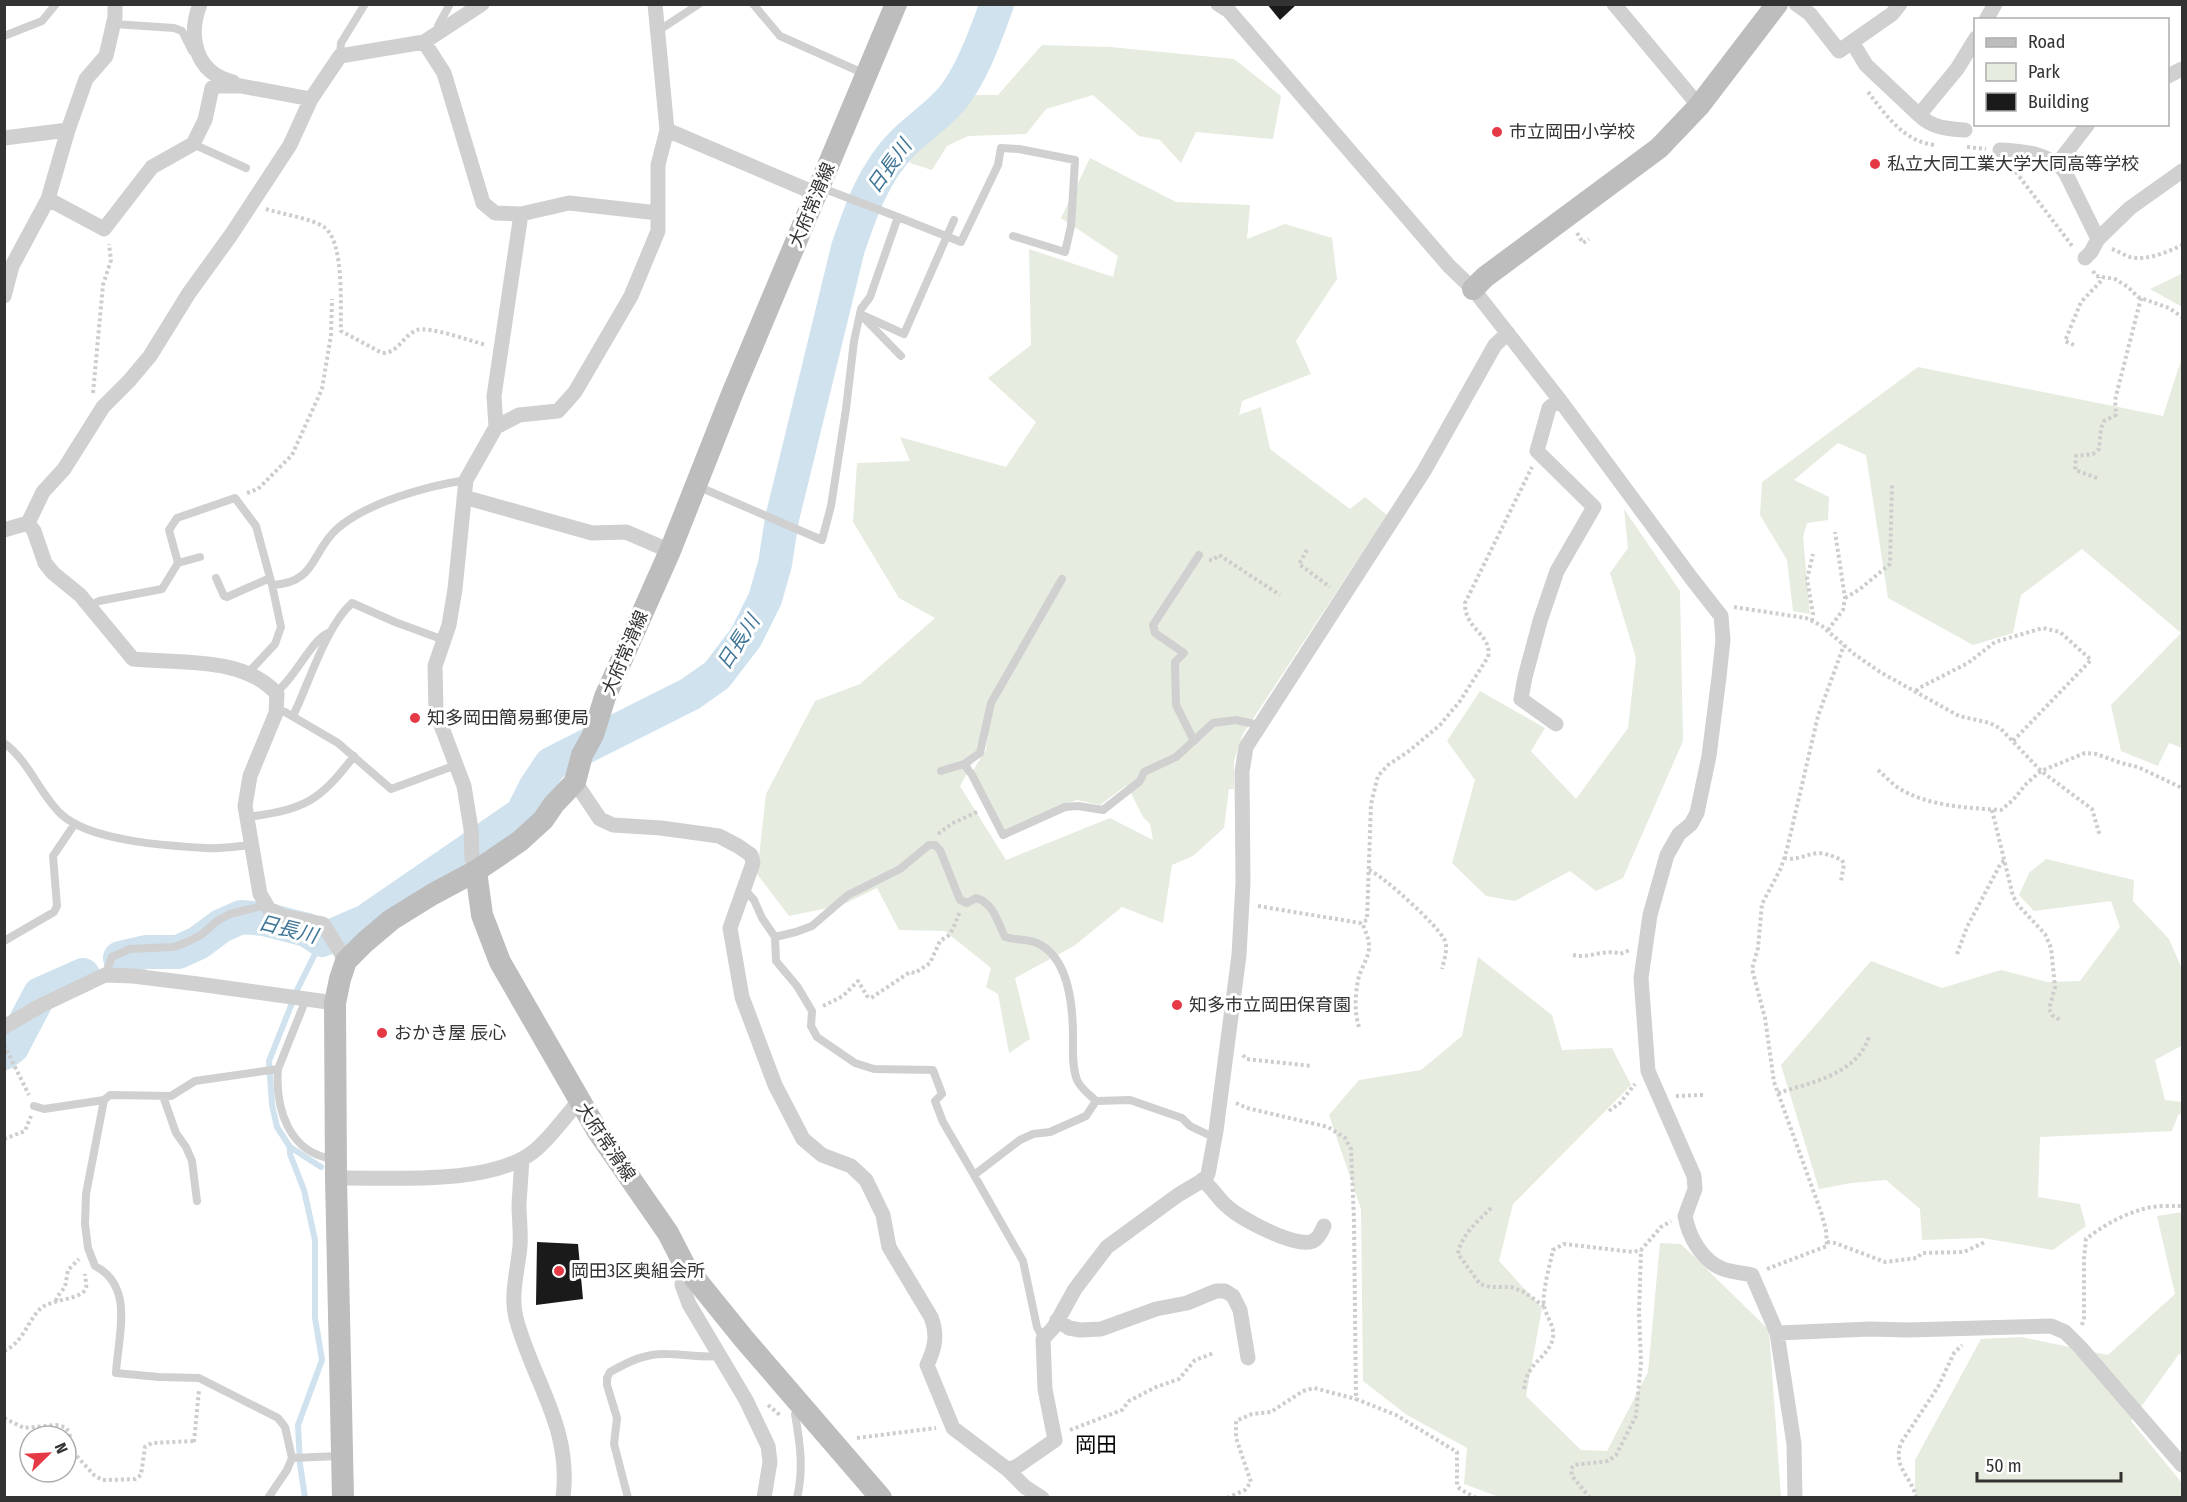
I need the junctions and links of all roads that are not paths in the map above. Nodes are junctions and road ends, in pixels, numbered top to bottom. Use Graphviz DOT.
graph roads {
  1 [pos="56,4"];
  2 [pos="115,4"];
  3 [pos="200,4"];
  4 [pos="365,4"];
  5 [pos="450,4"];
  6 [pos="482,4"];
  7 [pos="655,4"];
  8 [pos="699,4"];
  9 [pos="753,4"];
  10 [pos="896,4"];
  11 [pos="1218,4"];
  12 [pos="1614,4"];
  13 [pos="1777,4"];
  14 [pos="1796,4"];
  15 [pos="1900,4"];
  16 [pos="1995,4"];
  17 [pos="1987,18"];
  18 [pos="114,24"];
  19 [pos="657,27"];
  20 [pos="440,32"];
  21 [pos="4,36"];
  22 [pos="1974,41"];
  23 [pos="424,42"];
  24 [pos="1852,42"];
  25 [pos="340,56"];
  26 [pos="201,61"];
  27 [pos="867,75"];
  28 [pos="242,86"];
  29 [pos="311,99"];
  30 [pos="1700,106"];
  31 [pos="1919,115"];
  32 [pos="2086,126"];
  33 [pos="68,130"];
  34 [pos="667,130"];
  35 [pos="1965,130"];
  36 [pos="4,138"];
  37 [pos="193,144"];
  38 [pos="2000,150"];
  39 [pos="2058,163"];
  40 [pos="246,168"];
  41 [pos="2182,171"];
  42 [pos="818,191"];
  43 [pos="48,199"];
  44 [pos="658,213"];
  45 [pos="521,214"];
  46 [pos="898,217"];
  47 [pos="954,220"];
  48 [pos="1013,236"];
  49 [pos="946,238"];
  50 [pos="2096,242"];
  51 [pos="2085,258"];
  52 [pos="1473,289"];
  53 [pos="4,296"];
  54 [pos="860,314"];
  55 [pos="1508,333"];
  56 [pos="901,356"];
  57 [pos="1559,399"];
  58 [pos="496,427"];
  59 [pos="466,480"];
  60 [pos="696,485"];
  61 [pos="464,497"];
  62 [pos="28,523"];
  63 [pos="4,530"];
  64 [pos="670,551"];
  65 [pos="1199,555"];
  66 [pos="200,557"];
  67 [pos="178,563"];
  68 [pos="216,578"];
  69 [pos="1062,579"];
  70 [pos="271,581"];
  71 [pos="89,606"];
  72 [pos="330,632"];
  73 [pos="444,640"];
  74 [pos="248,673"];
  75 [pos="276,692"];
  76 [pos="276,709"];
  77 [pos="293,716"];
  78 [pos="1556,724"];
  79 [pos="1259,725"];
  80 [pos="1194,741"];
  81 [pos="4,742"];
  82 [pos="354,756"];
  83 [pos="964,764"];
  84 [pos="456,765"];
  85 [pos="941,771"];
  86 [pos="575,782"];
  87 [pos="248,817"];
  88 [pos="74,825"];
  89 [pos="253,845"];
  90 [pos="474,864"];
  91 [pos="744,889"];
  92 [pos="266,905"];
  93 [pos="775,937"];
  94 [pos="4,941"];
  95 [pos="341,952"];
  96 [pos="105,975"];
  97 [pos="306,999"];
  98 [pos="335,1003"];
  99 [pos="4,1027"];
  100 [pos="278,1069"];
  101 [pos="163,1096"];
  102 [pos="104,1100"];
  103 [pos="579,1101"];
  104 [pos="1096,1101"];
  105 [pos="34,1106"];
  106 [pos="1215,1138"];
  107 [pos="522,1159"];
  108 [pos="336,1169"];
  109 [pos="974,1175"];
  110 [pos="1202,1180"];
  111 [pos="197,1201"];
  112 [pos="1324,1226"];
  113 [pos="685,1266"];
  114 [pos="1058,1320"];
  115 [pos="1777,1333"];
  116 [pos="1043,1339"];
  117 [pos="718,1356"];
  118 [pos="1248,1358"];
  119 [pos="800,1404"];
  120 [pos="342,1456"];
  121 [pos="291,1458"];
  122 [pos="2182,1465"];
  123 [pos="1007,1469"];
  124 [pos="268,1497"];
  125 [pos="343,1497"];
  126 [pos="563,1497"];
  127 [pos="628,1497"];
  128 [pos="764,1497"];
  129 [pos="797,1497"];
  130 [pos="881,1497"];
  131 [pos="1042,1497"];
  132 [pos="1795,1497"];
  1 -- 21 [label="lane"];
  2 -- 18 [label="street"];
  3 -- 26 [label="street"];
  4 -- 25 [label="lane"];
  5 -- 20 [label="lane"];
  6 -- 20 [label="street"];
  7 -- 19 [label="street"];
  8 -- 19 [label="lane"];
  9 -- 27 [label="lane"];
  10 -- 27 [label="main road, 大府常滑線"];
  11 -- 52 [label="street"];
  12 -- 30 [label="street"];
  13 -- 30 [label="main road"];
  14 -- 24 [label="street"];
  15 -- 24 [label="street"];
  16 -- 17 [label="street"];
  18 -- 26 [label="lane"];
  18 -- 33 [label="street"];
  19 -- 34 [label="street"];
  20 -- 23 [label="street"];
  22 -- 31 [label="street"];
  23 -- 25 [label="street"];
  23 -- 45 [label="street"];
  24 -- 31 [label="street"];
  25 -- 29 [label="street"];
  26 -- 28 [label="street"];
  27 -- 42 [label="main road, 大府常滑線"];
  28 -- 29 [label="street"];
  28 -- 37 [label="street"];
  29 -- 62 [label="street"];
  30 -- 52 [label="main road"];
  31 -- 35 [label="street"];
  32 -- 39 [label="street"];
  33 -- 36 [label="street"];
  33 -- 43 [label="street"];
  34 -- 42 [label="street"];
  34 -- 44 [label="street"];
  37 -- 40 [label="lane"];
  37 -- 43 [label="street"];
  38 -- 39 [label="street"];
  39 -- 50 [label="street"];
  41 -- 50 [label="street"];
  42 -- 46 [label="lane"];
  42 -- 60 [label="main road, 大府常滑線"];
  43 -- 53 [label="street"];
  44 -- 45 [label="street"];
  44 -- 58 [label="street"];
  45 -- 58 [label="street"];
  46 -- 49 [label="lane"];
  46 -- 54 [label="lane"];
  47 -- 49 [label="lane"];
  48 -- 49 [label="lane"];
  49 -- 54 [label="lane"];
  50 -- 51 [label="street"];
  52 -- 55 [label="street"];
  54 -- 56 [label="lane"];
  54 -- 60 [label="lane"];
  55 -- 57 [label="street"];
  55 -- 79 [label="street"];
  57 -- 78 [label="street"];
  57 -- 115 [label="street"];
  58 -- 59 [label="street"];
  59 -- 61 [label="street"];
  59 -- 70 [label="lane"];
  60 -- 64 [label="main road, 大府常滑線"];
  61 -- 64 [label="street"];
  61 -- 73 [label="street"];
  62 -- 63 [label="street"];
  62 -- 71 [label="street"];
  64 -- 86 [label="main road, 大府常滑線"];
  65 -- 80 [label="lane"];
  66 -- 67 [label="lane"];
  67 -- 70 [label="lane"];
  67 -- 71 [label="lane"];
  68 -- 70 [label="lane"];
  69 -- 83 [label="lane"];
  70 -- 74 [label="lane"];
  71 -- 74 [label="street"];
  72 -- 73 [label="lane"];
  72 -- 75 [label="lane"];
  72 -- 77 [label="lane"];
  73 -- 84 [label="street"];
  74 -- 75 [label="street"];
  75 -- 76 [label="street"];
  76 -- 77 [label="lane"];
  76 -- 87 [label="street"];
  77 -- 82 [label="lane"];
  79 -- 80 [label="lane"];
  79 -- 106 [label="street"];
  80 -- 83 [label="lane"];
  81 -- 88 [label="lane"];
  82 -- 84 [label="lane"];
  82 -- 87 [label="lane"];
  83 -- 85 [label="lane"];
  84 -- 90 [label="street"];
  86 -- 90 [label="main road, 大府常滑線"];
  86 -- 91 [label="street"];
  87 -- 89 [label="street"];
  88 -- 89 [label="lane"];
  88 -- 94 [label="lane"];
  89 -- 92 [label="street"];
  90 -- 95 [label="main road"];
  90 -- 103 [label="main road, 大府常滑線"];
  91 -- 93 [label="lane"];
  91 -- 123 [label="street"];
  92 -- 95 [label="street"];
  92 -- 96 [label="lane"];
  93 -- 104 [label="lane"];
  93 -- 109 [label="lane"];
  95 -- 98 [label="main road"];
  96 -- 97 [label="street"];
  96 -- 99 [label="street"];
  97 -- 98 [label="street"];
  97 -- 100 [label="lane"];
  98 -- 108 [label="main road"];
  100 -- 101 [label="lane"];
  100 -- 108 [label="lane"];
  101 -- 102 [label="lane"];
  101 -- 111 [label="lane"];
  102 -- 105 [label="lane"];
  102 -- 121 [label="lane"];
  103 -- 107 [label="street"];
  103 -- 113 [label="main road, 大府常滑線"];
  104 -- 106 [label="lane"];
  104 -- 109 [label="lane"];
  106 -- 110 [label="street"];
  107 -- 108 [label="street"];
  107 -- 126 [label="street"];
  108 -- 120 [label="main road"];
  109 -- 116 [label="lane"];
  110 -- 112 [label="street"];
  110 -- 114 [label="street"];
  113 -- 117 [label="street"];
  113 -- 119 [label="main road, 大府常滑線"];
  114 -- 116 [label="street"];
  114 -- 118 [label="street"];
  115 -- 122 [label="street"];
  115 -- 132 [label="street"];
  116 -- 123 [label="street"];
  117 -- 127 [label="lane"];
  117 -- 128 [label="street"];
  119 -- 129 [label="lane"];
  119 -- 130 [label="main road, 大府常滑線"];
  120 -- 121 [label="lane"];
  120 -- 125 [label="main road"];
  121 -- 124 [label="lane"];
  123 -- 131 [label="street"];
}
